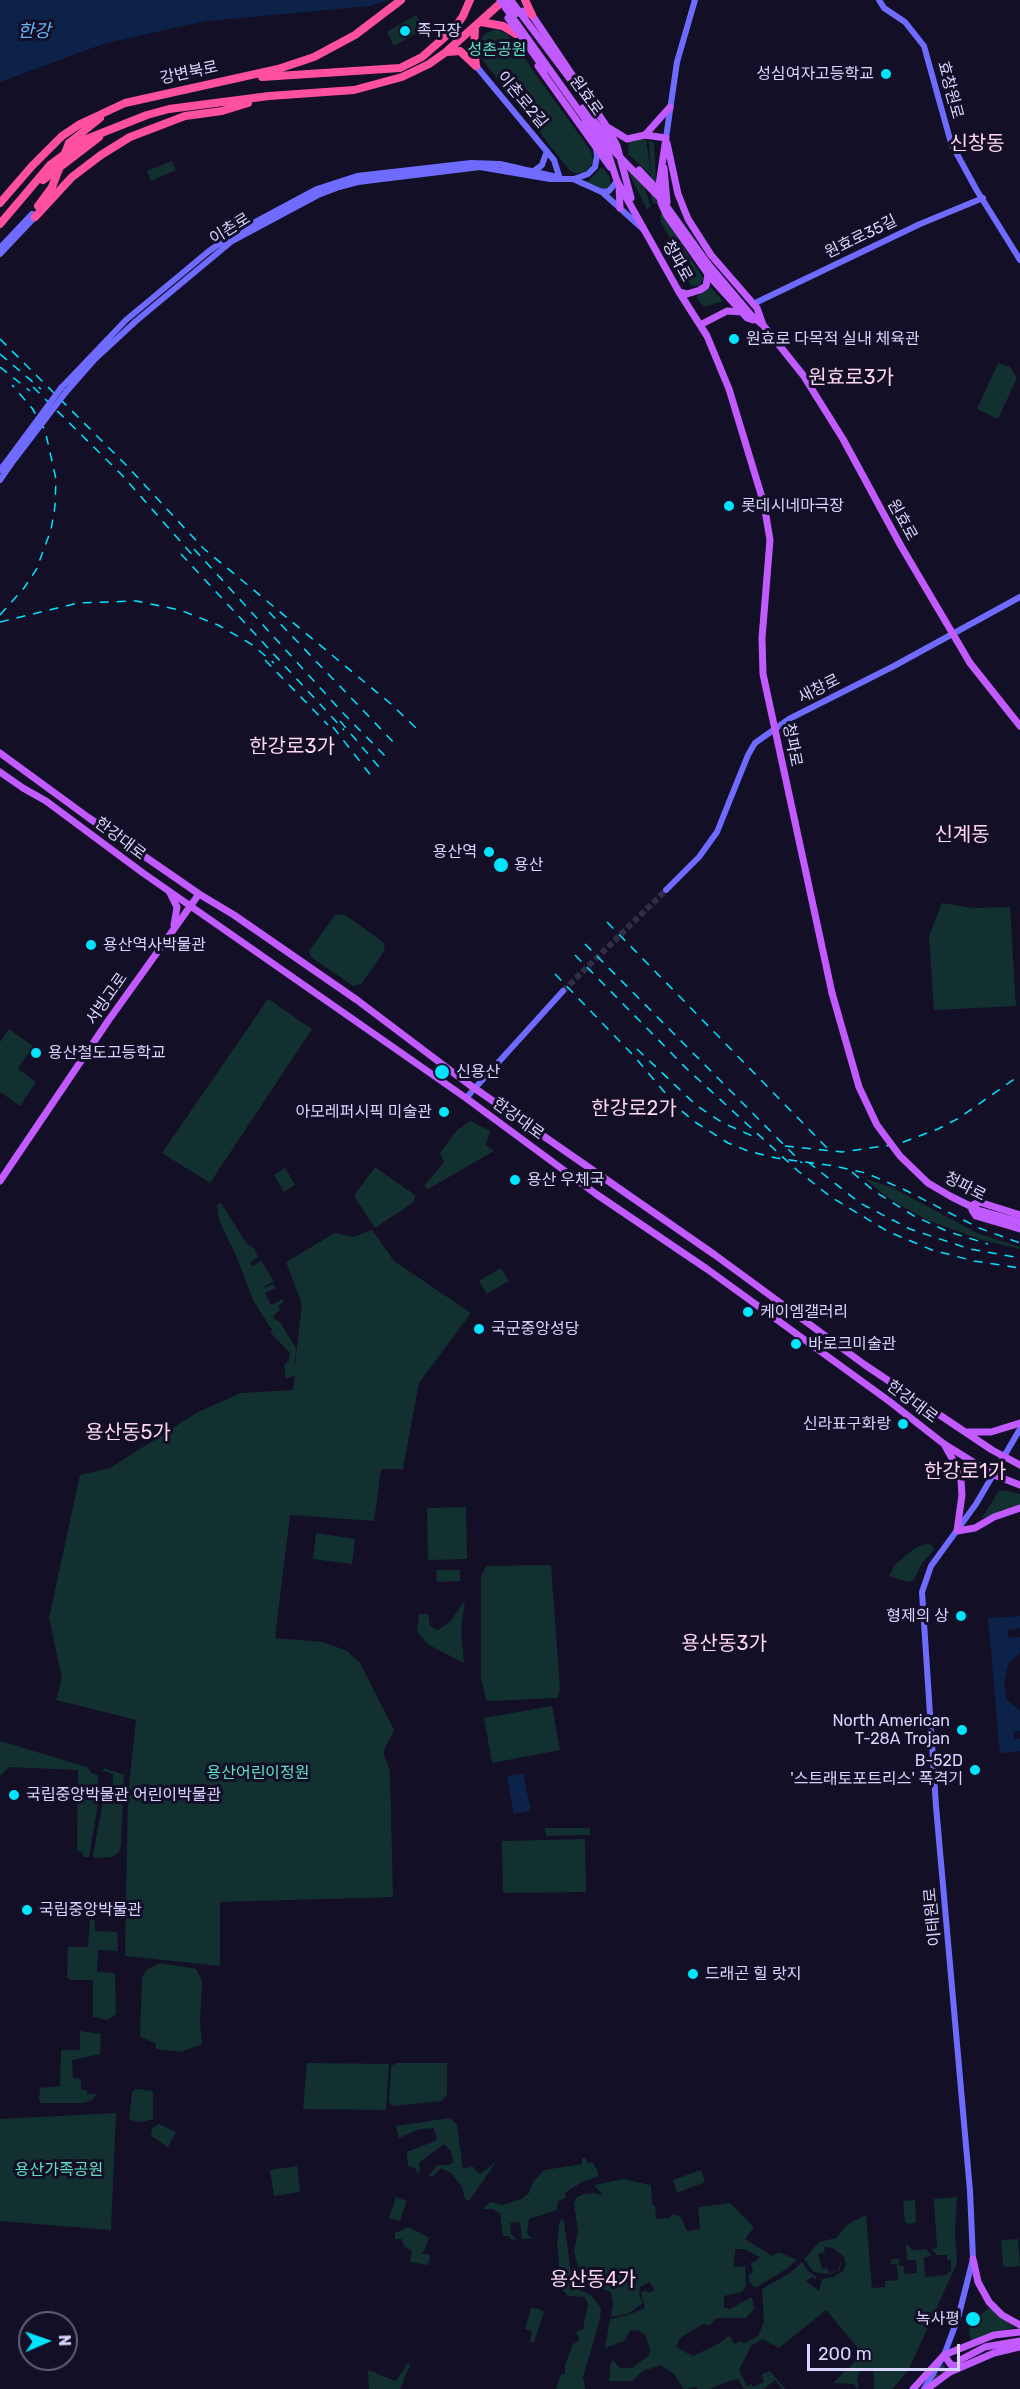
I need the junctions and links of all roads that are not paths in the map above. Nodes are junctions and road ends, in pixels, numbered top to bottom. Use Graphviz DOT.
graph roads {
  1 [pos="401,0"];
  2 [pos="470,0"];
  3 [pos="499,0"];
  4 [pos="507,0"];
  5 [pos="525,0"];
  6 [pos="695,0"];
  7 [pos="879,0"];
  8 [pos="532,15"];
  9 [pos="478,24"];
  10 [pos="516,34"];
  11 [pos="446,52"];
  12 [pos="476,66"];
  13 [pos="242,78"];
  14 [pos="269,96"];
  15 [pos="670,107"];
  16 [pos="107,112"];
  17 [pos="608,127"];
  18 [pos="645,135"];
  19 [pos="666,138"];
  20 [pos="617,146"];
  21 [pos="596,148"];
  22 [pos="548,151"];
  23 [pos="662,154"];
  24 [pos="534,171"];
  25 [pos="614,173"];
  26 [pos="560,179"];
  27 [pos="573,179"];
  28 [pos="618,183"];
  29 [pos="602,192"];
  30 [pos="982,198"];
  31 [pos="0,203"];
  32 [pos="620,208"];
  33 [pos="634,209"];
  34 [pos="684,210"];
  35 [pos="34,215"];
  36 [pos="672,219"];
  37 [pos="0,224"];
  38 [pos="646,232"];
  39 [pos="680,235"];
  40 [pos="0,248"];
  41 [pos="0,254"];
  42 [pos="1020,260"];
  43 [pos="710,263"];
  44 [pos="708,274"];
  45 [pos="679,292"];
  46 [pos="753,304"];
  47 [pos="742,312"];
  48 [pos="700,325"];
  49 [pos="764,325"];
  50 [pos="63,390"];
  51 [pos="9,462"];
  52 [pos="0,470"];
  53 [pos="0,480"];
  54 [pos="1020,597"];
  55 [pos="953,634"];
  56 [pos="1020,726"];
  57 [pos="775,729"];
  58 [pos="0,753"];
  59 [pos="0,772"];
  60 [pos="164,887"];
  61 [pos="666,890"];
  62 [pos="199,894"];
  63 [pos="191,905"];
  64 [pos="174,928"];
  65 [pos="563,992"];
  66 [pos="475,1089"];
  67 [pos="466,1098"];
  68 [pos="0,1181"];
  69 [pos="1020,1215"];
  70 [pos="1020,1222"];
  71 [pos="1020,1229"];
  72 [pos="1020,1422"];
  73 [pos="1020,1429"];
  74 [pos="966,1431"];
  75 [pos="944,1444"];
  76 [pos="1005,1458"];
  77 [pos="1020,1464"];
  78 [pos="994,1475"];
  79 [pos="1020,1485"];
  80 [pos="1020,1508"];
  81 [pos="957,1532"];
  82 [pos="973,2259"];
  83 [pos="1020,2325"];
  84 [pos="1020,2332"];
  85 [pos="1020,2341"];
  86 [pos="1020,2347"];
  87 [pos="944,2355"];
  88 [pos="962,2362"];
  89 [pos="913,2389"];
  90 [pos="926,2389"];
  1 -- 13 [label="highway, 강변북로"];
  2 -- 13 [label="highway"];
  3 -- 25 [label="main road, bridge"];
  3 -- 43 [label="main road, 원효로, bridge"];
  4 -- 9 [label="highway, 강변북로, bridge"];
  4 -- 20 [label="main road, bridge"];
  4 -- 43 [label="main road, bridge"];
  5 -- 8 [label="highway"];
  6 -- 15 [label="street, 원효로"];
  7 -- 30 [label="street, 효창원로"];
  8 -- 10 [label="main road"];
  8 -- 17 [label="main road, 청파로"];
  9 -- 10 [label="highway"];
  9 -- 11 [label="highway, 강변북로"];
  9 -- 12 [label="highway"];
  10 -- 21 [label="main road"];
  11 -- 12 [label="highway"];
  11 -- 14 [label="highway, 강변북로"];
  12 -- 22 [label="street, 이촌로2길"];
  13 -- 16 [label="highway, 강변북로"];
  14 -- 35 [label="highway"];
  14 -- 37 [label="highway, 강변북로"];
  15 -- 18 [label="main road"];
  15 -- 19 [label="street, 원효로"];
  16 -- 31 [label="highway, 강변북로"];
  16 -- 35 [label="highway, bridge"];
  17 -- 18 [label="main road"];
  17 -- 20 [label="main road, 청파로"];
  18 -- 19 [label="main road"];
  19 -- 23 [label="main road, 원효로"];
  19 -- 34 [label="main road, 원효로"];
  20 -- 33 [label="main road, 청파로"];
  21 -- 25 [label="main road"];
  21 -- 27 [label="street"];
  22 -- 24 [label="street"];
  22 -- 26 [label="street, 이촌로2길"];
  23 -- 36 [label="main road"];
  23 -- 39 [label="main road, 원효로"];
  24 -- 26 [label="street, 이촌로"];
  24 -- 50 [label="street, 이촌로"];
  25 -- 28 [label="main road, 청파로"];
  26 -- 27 [label="street, 이촌로"];
  26 -- 50 [label="street, 이촌로"];
  27 -- 29 [label="street, 이촌로"];
  28 -- 29 [label="street"];
  28 -- 32 [label="main road"];
  28 -- 33 [label="main road, 청파로"];
  29 -- 32 [label="street, 이촌로"];
  30 -- 42 [label="street, 효창원로"];
  30 -- 46 [label="street, 원효로35길"];
  32 -- 38 [label="street, 이촌로"];
  33 -- 38 [label="main road, 청파로"];
  34 -- 36 [label="main road"];
  34 -- 46 [label="main road, 원효로"];
  35 -- 40 [label="street"];
  35 -- 41 [label="street"];
  36 -- 39 [label="main road"];
  38 -- 45 [label="main road, 청파로"];
  39 -- 44 [label="main road, 원효로"];
  43 -- 49 [label="main road, 원효로"];
  44 -- 45 [label="main road"];
  44 -- 47 [label="main road, 원효로"];
  45 -- 48 [label="main road, 청파로"];
  46 -- 49 [label="main road, 원효로"];
  47 -- 48 [label="main road"];
  47 -- 49 [label="main road, 원효로"];
  48 -- 57 [label="main road, 청파로"];
  49 -- 55 [label="main road, 원효로"];
  50 -- 51 [label="street, 이촌로, bridge"];
  51 -- 52 [label="street, 이촌로"];
  51 -- 53 [label="street, 이촌로"];
  54 -- 55 [label="street, 새창로"];
  55 -- 56 [label="main road, 원효로"];
  55 -- 57 [label="street, 새창로"];
  57 -- 61 [label="street, 새창로"];
  57 -- 70 [label="main road, 청파로, bridge"];
  58 -- 62 [label="main road, 한강대로"];
  59 -- 60 [label="main road, 한강대로"];
  60 -- 63 [label="main road, 한강대로"];
  60 -- 64 [label="main road"];
  62 -- 63 [label="main road, 서빙고로"];
  62 -- 66 [label="main road, 한강대로"];
  63 -- 64 [label="main road, 서빙고로"];
  63 -- 67 [label="main road, 한강대로"];
  64 -- 68 [label="main road, 서빙고로"];
  65 -- 66 [label="street"];
  66 -- 67 [label="street"];
  66 -- 74 [label="main road, 한강대로"];
  67 -- 75 [label="main road, 한강대로"];
  69 -- 71 [label="main road"];
  72 -- 74 [label="main road"];
  73 -- 76 [label="street, 이태원로"];
  74 -- 76 [label="main road, 한강대로"];
  75 -- 78 [label="main road, 한강대로"];
  75 -- 81 [label="main road"];
  76 -- 77 [label="main road, 한강대로"];
  76 -- 78 [label="street, 이태원로"];
  78 -- 79 [label="main road, 한강대로"];
  78 -- 81 [label="street, 이태원로"];
  80 -- 81 [label="main road"];
  81 -- 82 [label="street, 이태원로"];
  82 -- 83 [label="main road"];
  82 -- 87 [label="street, 이태원로"];
  84 -- 87 [label="main road"];
  85 -- 88 [label="main road"];
  86 -- 88 [label="main road"];
  87 -- 88 [label="main road"];
  87 -- 89 [label="main road"];
  87 -- 90 [label="street, 이태원로"];
  88 -- 90 [label="main road"];
}
